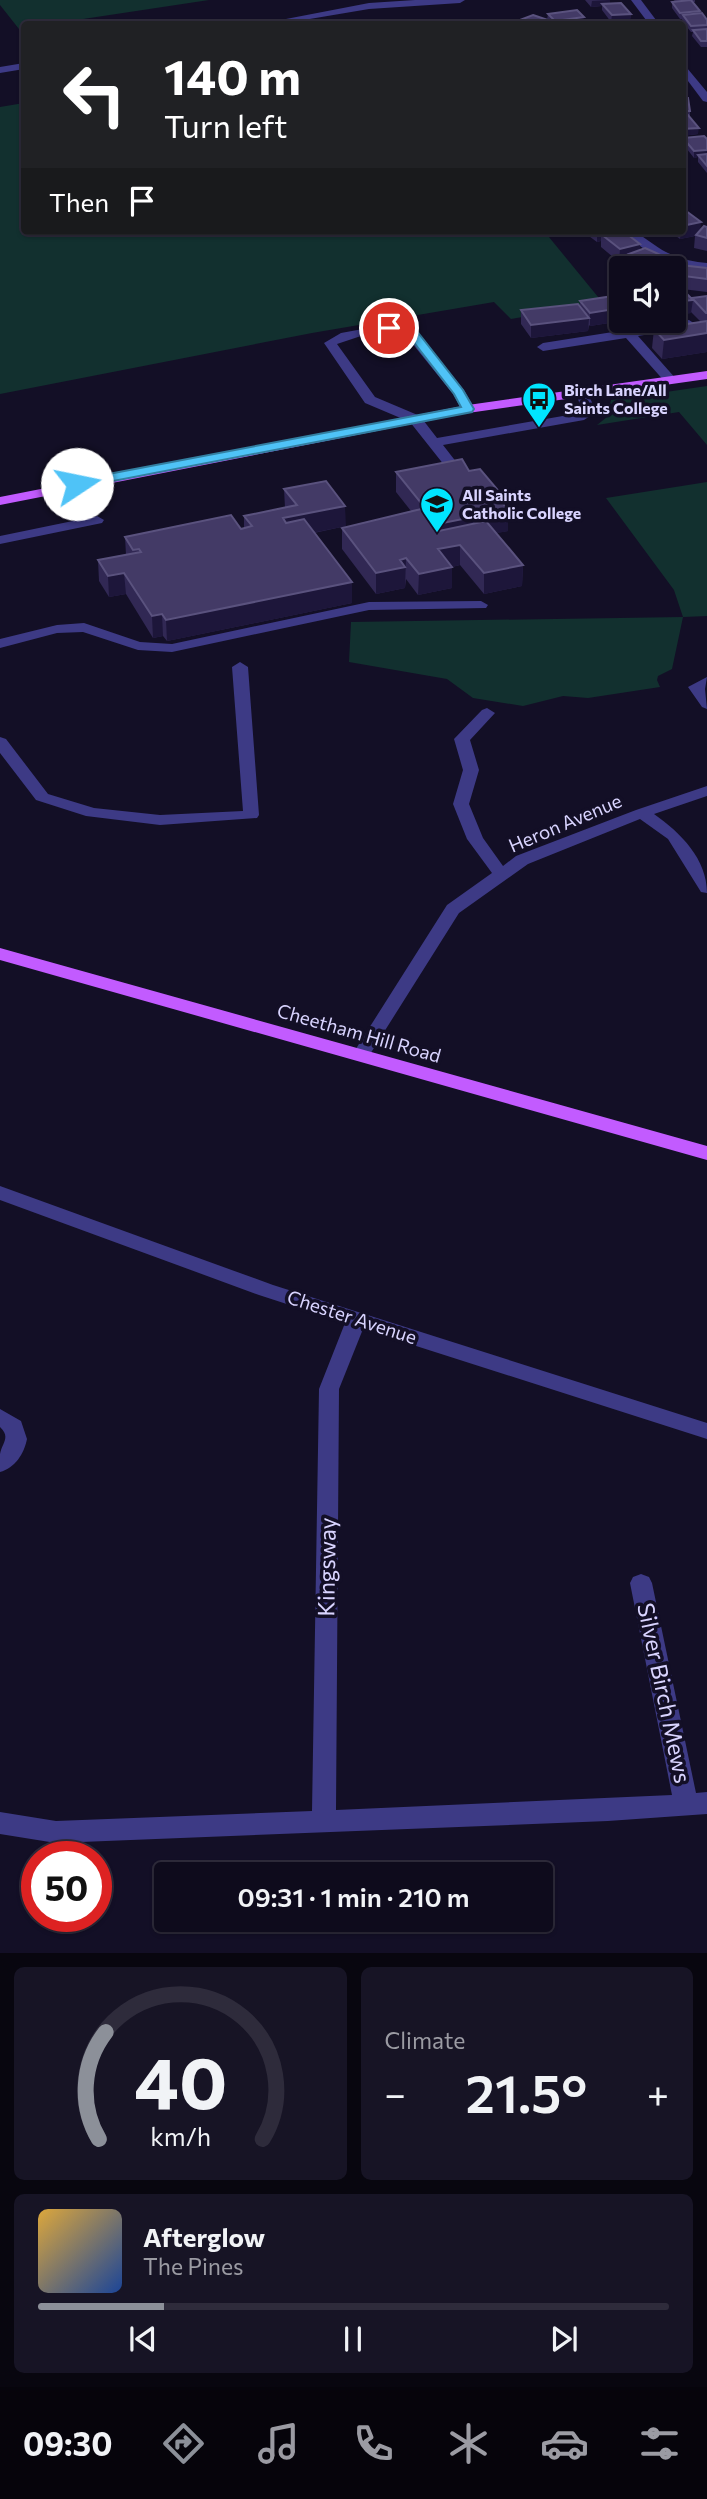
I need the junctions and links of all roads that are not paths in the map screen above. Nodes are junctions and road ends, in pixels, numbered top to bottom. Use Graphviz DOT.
graph roads {
  1 [pos="460,0"];
  2 [pos="636,0"];
  3 [pos="282,21"];
  4 [pos="652,21"];
  5 [pos="21,66"];
  6 [pos="0,70"];
  7 [pos="686,70"];
  8 [pos="707,99"];
  9 [pos="634,235"];
  10 [pos="707,267"];
  11 [pos="689,324"];
  12 [pos="629,334"];
  13 [pos="543,347"];
  14 [pos="707,375"];
  15 [pos="671,380"];
  16 [pos="582,393"];
  17 [pos="468,409"];
  18 [pos="415,419"];
  19 [pos="434,443"];
  20 [pos="457,472"];
  21 [pos="0,500"];
  22 [pos="97,520"];
  23 [pos="0,540"];
  24 [pos="481,605"];
  25 [pos="0,644"];
  26 [pos="240,667"];
  27 [pos="707,682"];
  28 [pos="707,704"];
  29 [pos="487,713"];
  30 [pos="0,741"];
  31 [pos="707,791"];
  32 [pos="642,813"];
  33 [pos="501,874"];
  34 [pos="707,888"];
  35 [pos="0,954"];
  36 [pos="361,1055"];
  37 [pos="707,1153"];
  38 [pos="0,1194"];
  39 [pos="357,1319"];
  40 [pos="0,1417"];
  41 [pos="707,1431"];
  42 [pos="0,1464"];
  43 [pos="641,1583"];
  44 [pos="697,1803"];
  45 [pos="324,1820"];
  46 [pos="0,1823"];
  1 -- 3 [label="street"];
  2 -- 4 [label="street"];
  5 -- 6 [label="street"];
  7 -- 8 [label="street"];
  9 -- 10 [label="street"];
  11 -- 12 [label="street"];
  12 -- 13 [label="street"];
  12 -- 15 [label="street"];
  14 -- 15 [label="main road"];
  15 -- 16 [label="main road"];
  16 -- 17 [label="main road"];
  16 -- 19 [label="street"];
  17 -- 18 [label="main road"];
  17 -- 18 [label="street"];
  18 -- 19 [label="street"];
  18 -- 21 [label="main road"];
  19 -- 20 [label="street"];
  22 -- 23 [label="street"];
  24 -- 25 [label="street"];
  26 -- 30 [label="street"];
  27 -- 28 [label="street"];
  29 -- 33 [label="street"];
  31 -- 32 [label="street, Heron Avenue"];
  32 -- 33 [label="street, Heron Avenue"];
  32 -- 34 [label="street"];
  33 -- 36 [label="street, Heron Avenue"];
  35 -- 36 [label="main road, Cheetham Hill Road"];
  36 -- 37 [label="main road, Cheetham Hill Road"];
  38 -- 39 [label="street, Chester Avenue"];
  39 -- 41 [label="street, Chester Avenue"];
  39 -- 45 [label="street, Kingsway"];
  40 -- 42 [label="street"];
  43 -- 44 [label="street, Silver Birch Mews"];
  44 -- 45 [label="street"];
  45 -- 46 [label="street"];
}
